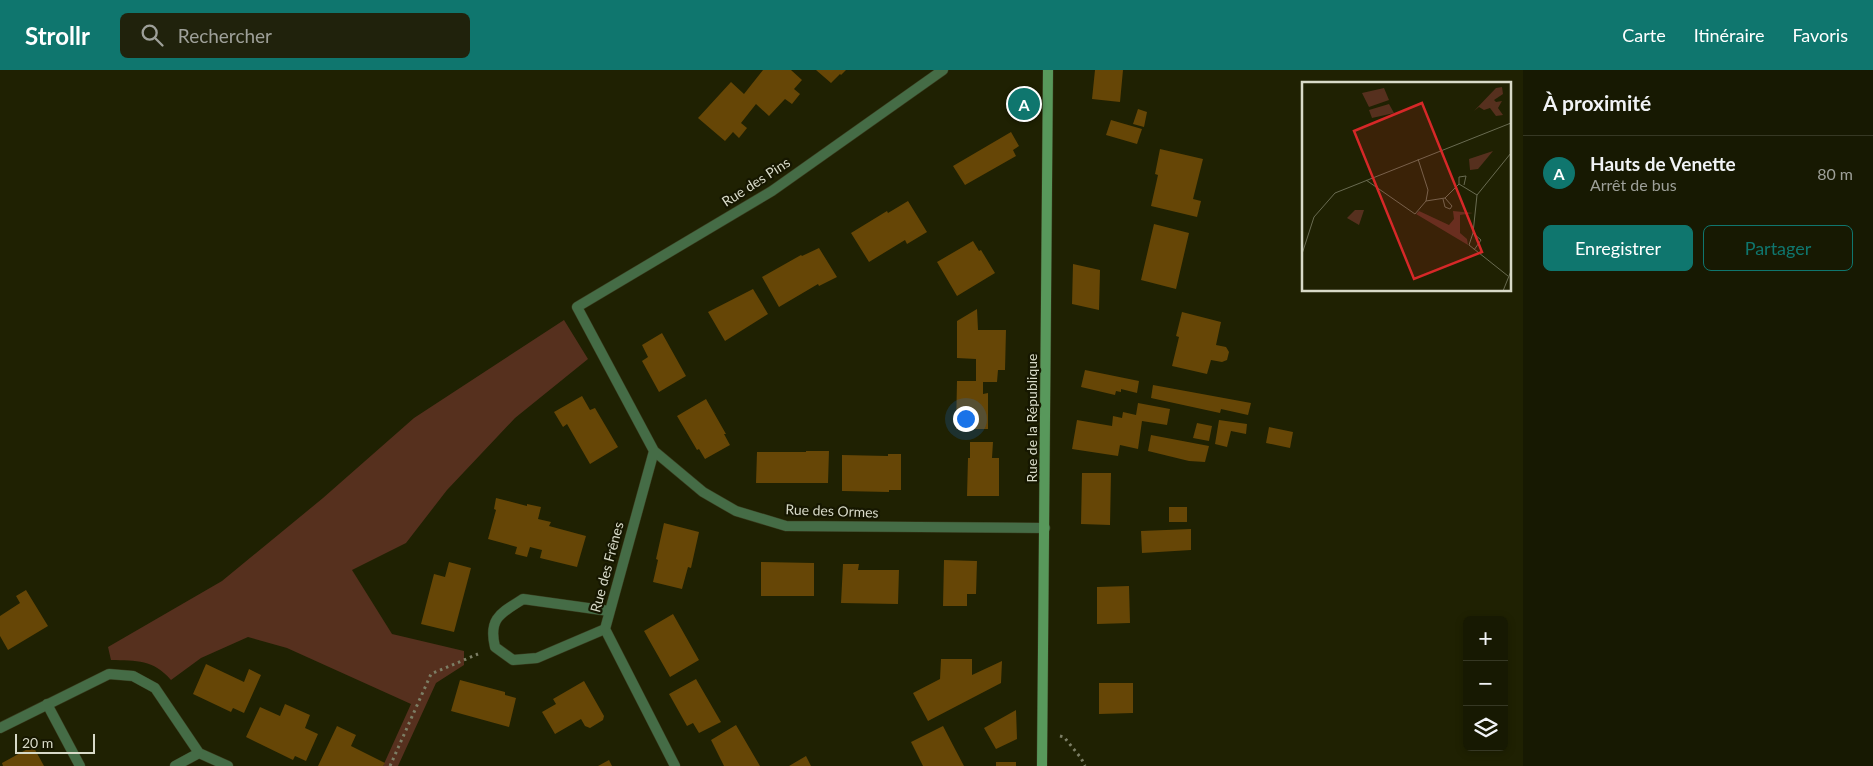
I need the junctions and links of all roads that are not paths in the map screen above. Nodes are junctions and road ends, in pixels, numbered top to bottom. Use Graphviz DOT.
graph roads {
  1 [pos="943,70"];
  2 [pos="1048,70"];
  3 [pos="578,307"];
  4 [pos="654,451"];
  5 [pos="1045,528"];
  6 [pos="609,611"];
  7 [pos="605,629"];
  8 [pos="47,704"];
  9 [pos="0,728"];
  10 [pos="199,752"];
  11 [pos="80,766"];
  12 [pos="175,766"];
  13 [pos="228,766"];
  14 [pos="675,766"];
  15 [pos="1042,766"];
  1 -- 3 [label="street, Rue des Pins"];
  2 -- 5 [label="street, Rue de la République"];
  3 -- 4 [label="street, Rue des Ormes"];
  4 -- 5 [label="street, Rue des Ormes"];
  4 -- 6 [label="street, Rue des Frênes"];
  5 -- 15 [label="street, Rue de la République"];
  6 -- 7 [label="street, Rue des Frênes"];
  6 -- 7 [label="street"];
  7 -- 14 [label="street, Rue des Frênes"];
  8 -- 9 [label="street"];
  8 -- 10 [label="street"];
  8 -- 11 [label="street"];
  10 -- 12 [label="street"];
  10 -- 13 [label="street"];
}
